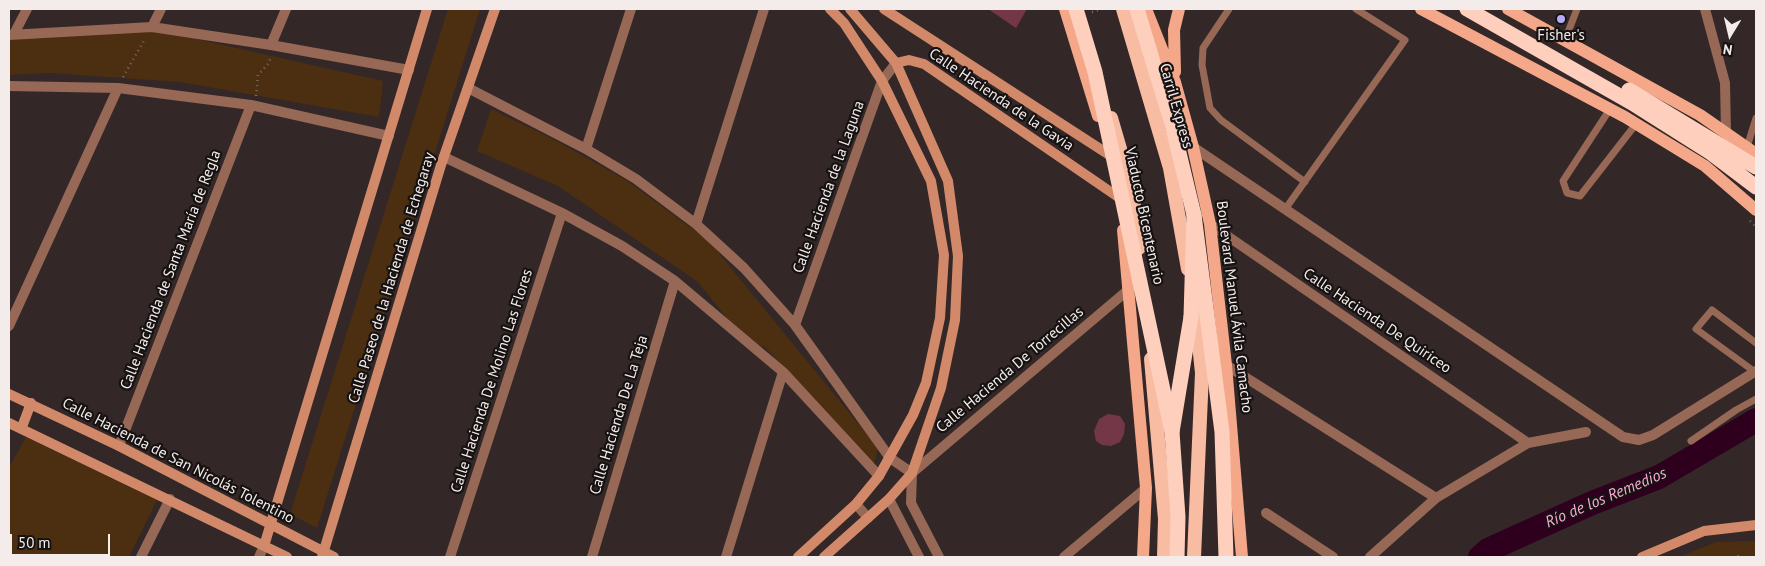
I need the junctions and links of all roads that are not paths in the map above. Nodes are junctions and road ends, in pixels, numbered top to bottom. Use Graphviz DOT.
graph roads {
  1 [pos="27,9"];
  2 [pos="161,9"];
  3 [pos="286,9"];
  4 [pos="428,9"];
  5 [pos="495,9"];
  6 [pos="631,9"];
  7 [pos="764,9"];
  8 [pos="830,9"];
  9 [pos="850,9"];
  10 [pos="884,9"];
  11 [pos="1065,9"];
  12 [pos="1076,9"];
  13 [pos="1082,9"];
  14 [pos="1122,9"];
  15 [pos="1128,9"];
  16 [pos="1137,9"];
  17 [pos="1146,9"];
  18 [pos="1179,9"];
  19 [pos="1229,9"];
  20 [pos="1356,9"];
  21 [pos="1421,9"];
  22 [pos="1467,9"];
  23 [pos="1482,9"];
  24 [pos="1508,9"];
  25 [pos="1576,9"];
  26 [pos="1705,9"];
  27 [pos="152,27"];
  28 [pos="12,34"];
  29 [pos="1565,40"];
  30 [pos="271,45"];
  31 [pos="896,63"];
  32 [pos="409,70"];
  33 [pos="882,81"];
  34 [pos="1175,82"];
  35 [pos="9,86"];
  36 [pos="118,88"];
  37 [pos="468,88"];
  38 [pos="1633,98"];
  39 [pos="251,105"];
  40 [pos="1610,109"];
  41 [pos="1756,118"];
  42 [pos="1636,124"];
  43 [pos="1726,131"];
  44 [pos="389,136"];
  45 [pos="1194,147"];
  46 [pos="586,149"];
  47 [pos="1752,150"];
  48 [pos="1111,156"];
  49 [pos="444,158"];
  50 [pos="1756,167"];
  51 [pos="1305,182"];
  52 [pos="1756,186"];
  53 [pos="1121,198"];
  54 [pos="1286,208"];
  55 [pos="1756,210"];
  56 [pos="562,213"];
  57 [pos="1191,215"];
  58 [pos="696,224"];
  59 [pos="1210,224"];
  60 [pos="676,281"];
  61 [pos="1128,290"];
  62 [pos="796,325"];
  63 [pos="9,326"];
  64 [pos="1756,343"];
  65 [pos="1226,365"];
  66 [pos="783,372"];
  67 [pos="1756,372"];
  68 [pos="9,394"];
  69 [pos="1756,399"];
  70 [pos="31,403"];
  71 [pos="9,423"];
  72 [pos="22,427"];
  73 [pos="1172,432"];
  74 [pos="1586,432"];
  75 [pos="1691,441"];
  76 [pos="1528,443"];
  77 [pos="119,446"];
  78 [pos="890,458"];
  79 [pos="912,473"];
  80 [pos="879,476"];
  81 [pos="1146,488"];
  82 [pos="1436,498"];
  83 [pos="170,499"];
  84 [pos="889,500"];
  85 [pos="856,504"];
  86 [pos="1266,513"];
  87 [pos="868,518"];
  88 [pos="270,525"];
  89 [pos="1756,525"];
  90 [pos="264,546"];
  91 [pos="323,555"];
  92 [pos="141,557"];
  93 [pos="259,557"];
  94 [pos="287,557"];
  95 [pos="334,557"];
  96 [pos="450,557"];
  97 [pos="592,557"];
  98 [pos="726,557"];
  99 [pos="798,557"];
  100 [pos="824,557"];
  101 [pos="919,557"];
  102 [pos="939,557"];
  103 [pos="1064,557"];
  104 [pos="1143,557"];
  105 [pos="1164,557"];
  106 [pos="1176,557"];
  107 [pos="1194,557"];
  108 [pos="1226,557"];
  109 [pos="1242,557"];
  110 [pos="1333,557"];
  111 [pos="1370,557"];
  112 [pos="1642,557"];
  1 -- 28 [label="street"];
  2 -- 27 [label="street"];
  3 -- 30 [label="street"];
  4 -- 32 [label="main road"];
  5 -- 37 [label="main road, Calle Paseo de la Hacienda de Echegaray"];
  6 -- 46 [label="street"];
  7 -- 58 [label="street"];
  8 -- 33 [label="main road"];
  9 -- 31 [label="main road"];
  10 -- 48 [label="main road, Calle Hacienda de la Gavia"];
  11 -- 48 [label="main road"];
  12 -- 73 [label="highway, Viaducto Bicentenario, bridge"];
  13 -- 105 [label="highway"];
  14 -- 107 [label="highway"];
  15 -- 57 [label="highway, Carril Express"];
  16 -- 57 [label="highway"];
  17 -- 34 [label="main road, Boulevard Manuel Ávila Camacho"];
  18 -- 34 [label="main road"];
  19 -- 51 [label="lane"];
  20 -- 51 [label="lane"];
  21 -- 40 [label="main road"];
  22 -- 38 [label="highway"];
  23 -- 38 [label="highway"];
  24 -- 29 [label="main road"];
  25 -- 29 [label="lane"];
  26 -- 43 [label="street"];
  27 -- 28 [label="street"];
  27 -- 30 [label="street"];
  29 -- 43 [label="main road"];
  30 -- 32 [label="street"];
  31 -- 33 [label="street, Calle Hacienda de la Laguna"];
  31 -- 53 [label="main road, Calle Hacienda de la Gavia"];
  31 -- 79 [label="main road"];
  32 -- 44 [label="main road"];
  33 -- 62 [label="street, Calle Hacienda de la Laguna"];
  33 -- 78 [label="main road"];
  34 -- 45 [label="main road, Boulevard Manuel Ávila Camacho"];
  35 -- 36 [label="street"];
  36 -- 39 [label="street"];
  36 -- 63 [label="street"];
  37 -- 46 [label="street"];
  37 -- 49 [label="main road, Calle Paseo de la Hacienda de Echegaray"];
  38 -- 50 [label="highway"];
  38 -- 52 [label="highway"];
  39 -- 44 [label="street"];
  39 -- 77 [label="street, Calle Hacienda de Santa María de Regla"];
  40 -- 42 [label="main road"];
  40 -- 42 [label="lane"];
  41 -- 47 [label="lane"];
  42 -- 55 [label="main road"];
  43 -- 47 [label="main road"];
  44 -- 88 [label="main road"];
  45 -- 54 [label="street"];
  45 -- 59 [label="main road, Boulevard Manuel Ávila Camacho"];
  46 -- 58 [label="street"];
  48 -- 53 [label="main road"];
  49 -- 56 [label="street"];
  49 -- 91 [label="main road, Calle Paseo de la Hacienda de Echegaray"];
  51 -- 54 [label="lane"];
  53 -- 61 [label="main road"];
  54 -- 67 [label="street"];
  56 -- 60 [label="street"];
  56 -- 96 [label="street, Calle Hacienda De Molino Las Flores"];
  57 -- 73 [label="highway, Viaducto Bicentenario, bridge"];
  57 -- 108 [label="highway, bridge"];
  58 -- 62 [label="street"];
  59 -- 65 [label="main road, Boulevard Manuel Ávila Camacho"];
  59 -- 76 [label="street, Calle Hacienda De Quiriceo"];
  60 -- 66 [label="street"];
  60 -- 97 [label="street, Calle Hacienda De La Teja"];
  61 -- 79 [label="street, Calle Hacienda De Torrecillas"];
  61 -- 81 [label="main road"];
  62 -- 78 [label="street"];
  64 -- 67 [label="lane"];
  65 -- 82 [label="street"];
  65 -- 109 [label="main road, Boulevard Manuel Ávila Camacho"];
  66 -- 80 [label="street"];
  66 -- 98 [label="street"];
  68 -- 70 [label="main road, Calle Hacienda de San Nicolás Tolentino"];
  69 -- 75 [label="lane"];
  70 -- 72 [label="main road"];
  70 -- 77 [label="main road, Calle Hacienda de San Nicolás Tolentino"];
  71 -- 72 [label="main road"];
  72 -- 83 [label="main road"];
  73 -- 106 [label="highway, Viaducto Bicentenario"];
  74 -- 76 [label="street"];
  76 -- 82 [label="street"];
  77 -- 88 [label="main road, Calle Hacienda de San Nicolás Tolentino"];
  78 -- 79 [label="street"];
  78 -- 80 [label="main road"];
  79 -- 84 [label="main road"];
  79 -- 102 [label="street"];
  80 -- 85 [label="main road"];
  81 -- 103 [label="street"];
  81 -- 104 [label="main road"];
  82 -- 111 [label="street"];
  83 -- 90 [label="main road"];
  83 -- 92 [label="street"];
  84 -- 87 [label="main road"];
  84 -- 101 [label="street"];
  85 -- 87 [label="street"];
  85 -- 99 [label="main road"];
  86 -- 110 [label="street"];
  87 -- 100 [label="main road"];
  88 -- 90 [label="main road"];
  88 -- 91 [label="main road, Calle Hacienda de San Nicolás Tolentino"];
  89 -- 112 [label="main road"];
  90 -- 93 [label="street"];
  90 -- 94 [label="main road"];
  91 -- 95 [label="main road, Calle Hacienda de San Nicolás Tolentino"];
}
